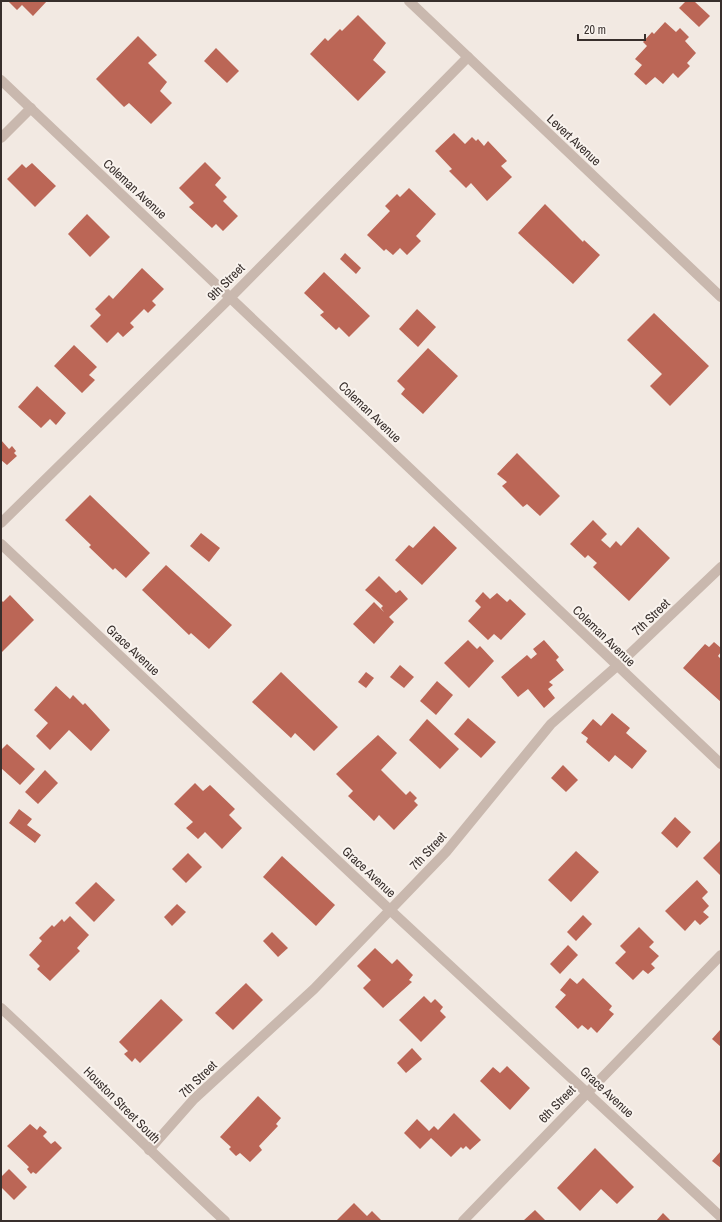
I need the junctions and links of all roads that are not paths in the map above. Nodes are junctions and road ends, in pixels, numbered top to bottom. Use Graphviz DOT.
graph roads {
  1 [pos="409,1"];
  2 [pos="468,57"];
  3 [pos="1,80"];
  4 [pos="31,108"];
  5 [pos="1,138"];
  6 [pos="231,296"];
  7 [pos="721,297"];
  8 [pos="1,523"];
  9 [pos="1,544"];
  10 [pos="721,567"];
  11 [pos="617,666"];
  12 [pos="721,764"];
  13 [pos="390,910"];
  14 [pos="721,955"];
  15 [pos="1,1008"];
  16 [pos="587,1091"];
  17 [pos="149,1150"];
  18 [pos="721,1217"];
  19 [pos="225,1221"];
  20 [pos="463,1221"];
  1 -- 2 [label="street, Levert Avenue"];
  2 -- 6 [label="street, 9th Street"];
  2 -- 7 [label="street, Levert Avenue"];
  3 -- 4 [label="street, Coleman Avenue"];
  4 -- 5 [label="street"];
  4 -- 6 [label="street, Coleman Avenue"];
  6 -- 8 [label="street, 9th Street"];
  6 -- 11 [label="street, Coleman Avenue"];
  9 -- 13 [label="street, Grace Avenue"];
  10 -- 11 [label="street, 7th Street"];
  11 -- 12 [label="street, Coleman Avenue"];
  11 -- 13 [label="street, 7th Street"];
  13 -- 16 [label="street, Grace Avenue"];
  13 -- 17 [label="street, 7th Street"];
  14 -- 16 [label="street, 6th Street"];
  15 -- 17 [label="street, Houston Street South"];
  16 -- 18 [label="street, Grace Avenue"];
  16 -- 20 [label="street, 6th Street"];
  17 -- 19 [label="street, Houston Street South"];
}
